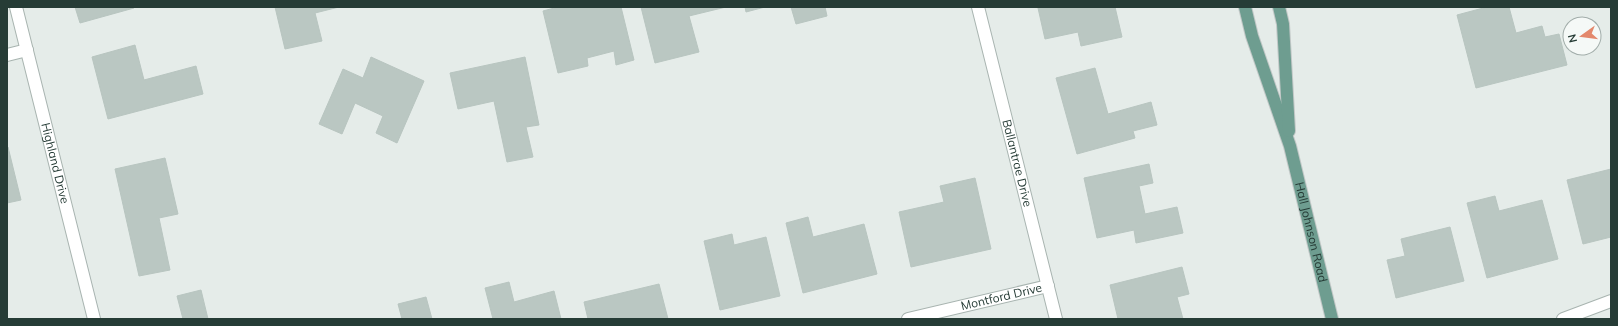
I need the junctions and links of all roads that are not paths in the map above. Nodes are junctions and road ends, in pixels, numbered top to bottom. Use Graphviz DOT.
graph roads {
  1 [pos="16,7"];
  2 [pos="978,7"];
  3 [pos="1245,7"];
  4 [pos="1279,7"];
  5 [pos="27,50"];
  6 [pos="7,55"];
  7 [pos="1290,146"];
  8 [pos="1048,286"];
  9 [pos="1611,301"];
  10 [pos="94,319"];
  11 [pos="908,319"];
  12 [pos="1056,319"];
  13 [pos="1332,319"];
  14 [pos="1563,319"];
  1 -- 5 [label="street, Highland Drive"];
  2 -- 8 [label="street, Ballantrae Drive"];
  3 -- 7 [label="main road, Hall Johnson Road"];
  4 -- 7 [label="main road, Hall Johnson Road"];
  5 -- 6 [label="street"];
  5 -- 10 [label="street, Highland Drive"];
  7 -- 13 [label="main road, Hall Johnson Road"];
  8 -- 11 [label="street, Montford Drive"];
  8 -- 12 [label="street, Ballantrae Drive"];
  9 -- 14 [label="street"];
}
